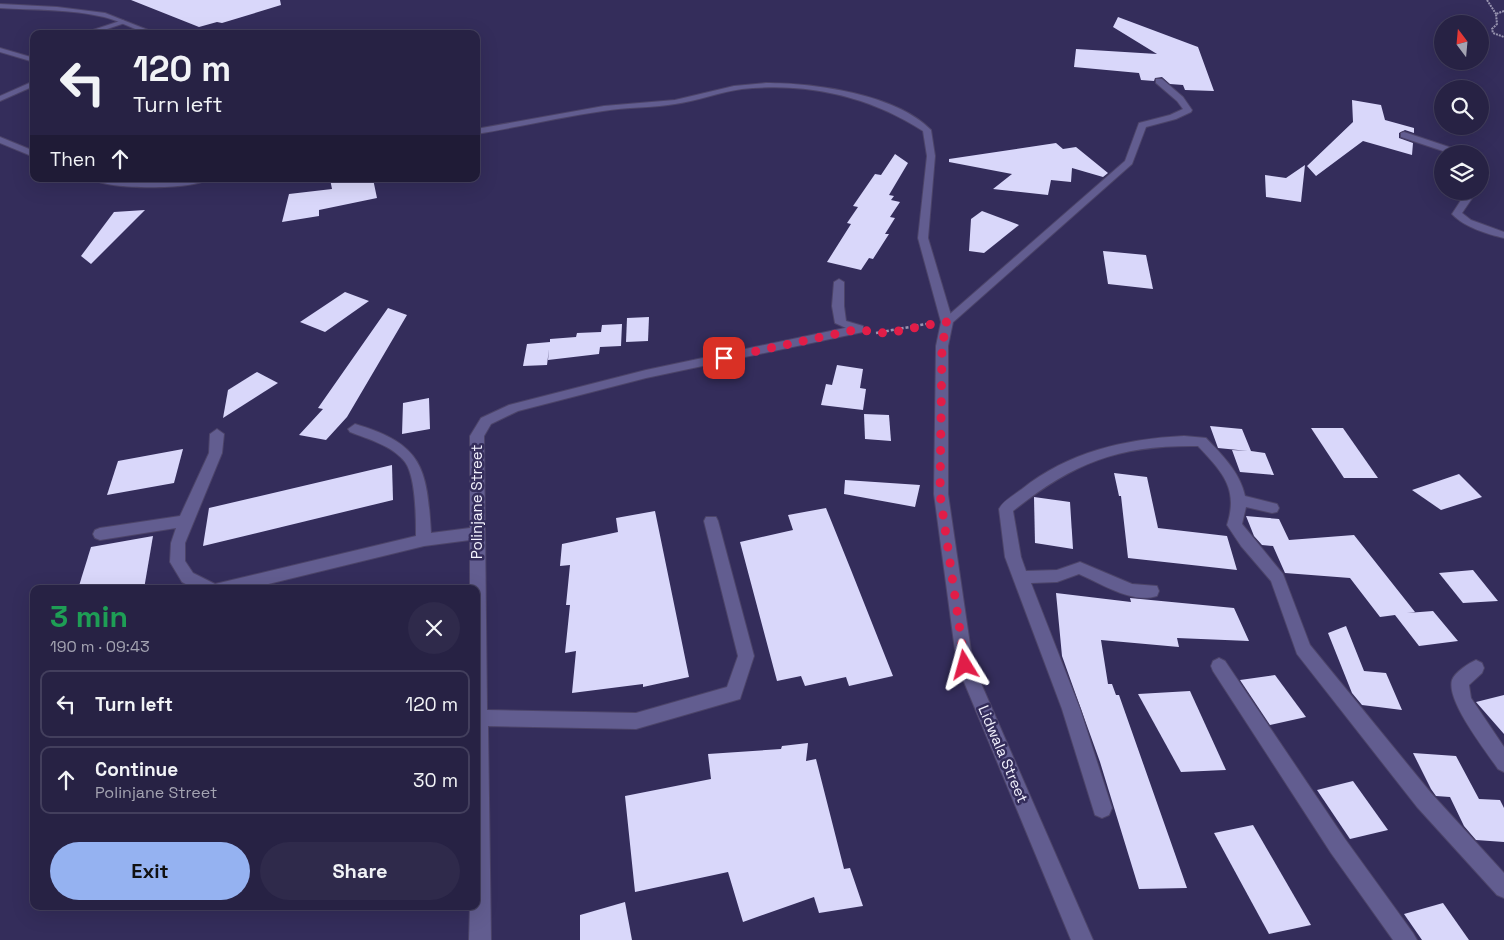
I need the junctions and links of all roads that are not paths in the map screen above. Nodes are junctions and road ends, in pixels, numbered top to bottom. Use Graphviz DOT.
graph roads {
  1 [pos="0,6"];
  2 [pos="123,22"];
  3 [pos="97,30"];
  4 [pos="144,30"];
  5 [pos="0,50"];
  6 [pos="30,59"];
  7 [pos="1159,81"];
  8 [pos="30,85"];
  9 [pos="0,100"];
  10 [pos="480,131"];
  11 [pos="1404,135"];
  12 [pos="0,140"];
  13 [pos="1434,145"];
  14 [pos="30,152"];
  15 [pos="106,182"];
  16 [pos="186,182"];
  17 [pos="1466,200"];
  18 [pos="1504,235"];
  19 [pos="839,282"];
  20 [pos="947,322"];
  21 [pos="859,329"];
  22 [pos="355,428"];
  23 [pos="217,434"];
  24 [pos="1239,500"];
  25 [pos="1272,508"];
  26 [pos="185,521"];
  27 [pos="711,521"];
  28 [pos="100,534"];
  29 [pos="477,534"];
  30 [pos="424,540"];
  31 [pos="1021,577"];
  32 [pos="199,585"];
  33 [pos="237,585"];
  34 [pos="477,585"];
  35 [pos="1151,592"];
  36 [pos="1219,666"];
  37 [pos="1476,668"];
  38 [pos="480,718"];
  39 [pos="1504,763"];
  40 [pos="1102,808"];
  41 [pos="1504,888"];
  42 [pos="480,910"];
  43 [pos="480,940"];
  44 [pos="1082,940"];
  45 [pos="1406,940"];
  1 -- 2 [label="street"];
  2 -- 3 [label="street"];
  2 -- 4 [label="street"];
  5 -- 6 [label="street"];
  7 -- 20 [label="street"];
  8 -- 9 [label="street"];
  10 -- 20 [label="street"];
  11 -- 13 [label="street"];
  12 -- 14 [label="street"];
  15 -- 16 [label="street"];
  17 -- 18 [label="street"];
  19 -- 21 [label="lane"];
  20 -- 44 [label="street, Lidwala Street"];
  21 -- 29 [label="street, Polinjane Street"];
  22 -- 30 [label="street"];
  23 -- 26 [label="street"];
  24 -- 25 [label="street"];
  24 -- 31 [label="street"];
  24 -- 41 [label="street"];
  26 -- 28 [label="street"];
  26 -- 32 [label="street"];
  27 -- 38 [label="street"];
  29 -- 30 [label="street"];
  29 -- 34 [label="street, Polinjane Street"];
  30 -- 33 [label="street"];
  31 -- 35 [label="street"];
  31 -- 40 [label="street"];
  36 -- 45 [label="street"];
  37 -- 39 [label="street"];
  42 -- 43 [label="street, Polinjane Street"];
}
